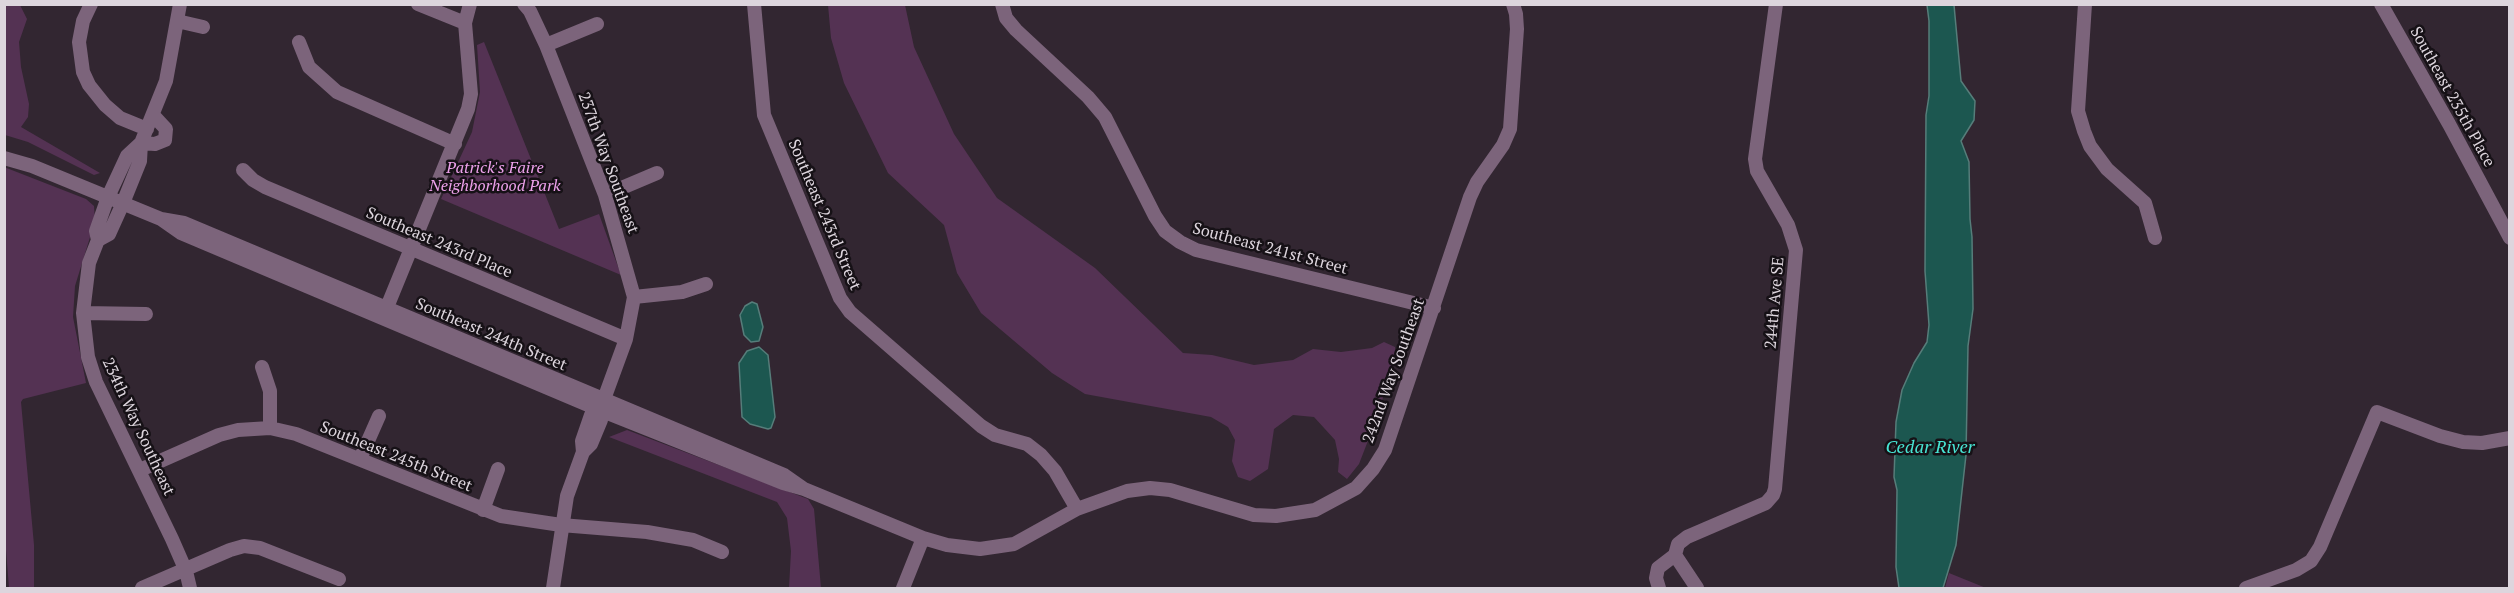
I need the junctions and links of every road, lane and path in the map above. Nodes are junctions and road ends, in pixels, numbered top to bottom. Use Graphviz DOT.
graph roads {
  1 [pos="91,4"];
  2 [pos="180,4"];
  3 [pos="418,4"];
  4 [pos="470,4"];
  5 [pos="524,4"];
  6 [pos="754,4"];
  7 [pos="1002,4"];
  8 [pos="1776,4"];
  9 [pos="2085,4"];
  10 [pos="2381,4"];
  11 [pos="1515,7"];
  12 [pos="177,21"];
  13 [pos="465,23"];
  14 [pos="597,24"];
  15 [pos="203,27"];
  16 [pos="299,42"];
  17 [pos="546,45"];
  18 [pos="153,115"];
  19 [pos="147,129"];
  20 [pos="141,143"];
  21 [pos="455,144"];
  22 [pos="4,158"];
  23 [pos="243,170"];
  24 [pos="657,173"];
  25 [pos="606,195"];
  26 [pos="108,197"];
  27 [pos="123,203"];
  28 [pos="2155,238"];
  29 [pos="2510,238"];
  30 [pos="98,240"];
  31 [pos="411,250"];
  32 [pos="706,284"];
  33 [pos="634,297"];
  34 [pos="1434,308"];
  35 [pos="84,313"];
  36 [pos="384,313"];
  37 [pos="146,314"];
  38 [pos="626,339"];
  39 [pos="262,367"];
  40 [pos="602,405"];
  41 [pos="378,416"];
  42 [pos="270,428"];
  43 [pos="2510,438"];
  44 [pos="360,459"];
  45 [pos="498,469"];
  46 [pos="140,470"];
  47 [pos="1077,509"];
  48 [pos="483,510"];
  49 [pos="561,525"];
  50 [pos="923,538"];
  51 [pos="1001,547"];
  52 [pos="722,552"];
  53 [pos="1675,555"];
  54 [pos="186,571"];
  55 [pos="339,579"];
  56 [pos="142,588"];
  57 [pos="190,588"];
  58 [pos="553,588"];
  59 [pos="903,588"];
  60 [pos="1659,588"];
  61 [pos="1697,588"];
  62 [pos="2246,588"];
  1 -- 19 [label="street"];
  2 -- 12 [label="street, 234th Way Southeast"];
  3 -- 13 [label="street"];
  4 -- 13 [label="street"];
  5 -- 17 [label="street, 237th Way Southeast"];
  6 -- 47 [label="street, Southeast 243rd Street"];
  7 -- 34 [label="street, Southeast 241st Street"];
  8 -- 53 [label="street, 244th Ave SE"];
  9 -- 28 [label="street"];
  10 -- 29 [label="street, Southeast 235th Place"];
  11 -- 34 [label="street, 242nd Way Southeast"];
  12 -- 15 [label="street"];
  12 -- 18 [label="street, 234th Way Southeast"];
  13 -- 21 [label="street"];
  14 -- 17 [label="street"];
  16 -- 21 [label="street"];
  17 -- 25 [label="street, 237th Way Southeast"];
  18 -- 19 [label="street, 234th Way Southeast"];
  18 -- 20 [label="street"];
  19 -- 20 [label="street, 234th Way Southeast"];
  20 -- 26 [label="street, 234th Way Southeast"];
  20 -- 27 [label="street, 234th Way Southeast"];
  21 -- 31 [label="street"];
  22 -- 26 [label="street, Southeast 244th Street"];
  23 -- 31 [label="street, Southeast 243rd Place"];
  24 -- 25 [label="street"];
  25 -- 33 [label="street, 237th Way Southeast"];
  26 -- 27 [label="street, Southeast 244th Street"];
  26 -- 30 [label="street, 234th Way Southeast"];
  27 -- 30 [label="street, 234th Way Southeast"];
  27 -- 36 [label="street, Southeast 244th Street"];
  30 -- 35 [label="street, 234th Way Southeast"];
  31 -- 36 [label="street"];
  31 -- 38 [label="street, Southeast 243rd Place"];
  32 -- 33 [label="street"];
  33 -- 38 [label="street, 237th Way Southeast"];
  34 -- 47 [label="street, 242nd Way Southeast"];
  35 -- 37 [label="street"];
  35 -- 46 [label="street, 234th Way Southeast"];
  36 -- 40 [label="street, Southeast 244th Street"];
  38 -- 40 [label="street, 237th Way Southeast"];
  39 -- 42 [label="street"];
  40 -- 49 [label="street, 237th Way Southeast"];
  40 -- 50 [label="street, Southeast 244th Street"];
  41 -- 44 [label="street"];
  42 -- 44 [label="street, Southeast 245th Street"];
  42 -- 46 [label="street, Southeast 245th Street"];
  43 -- 62 [label="street"];
  44 -- 48 [label="street, Southeast 245th Street"];
  45 -- 48 [label="street"];
  46 -- 54 [label="street, 234th Way Southeast"];
  47 -- 51 [label="street, 242nd Way Southeast"];
  48 -- 49 [label="street, Southeast 245th Street"];
  49 -- 52 [label="street, Southeast 245th Street"];
  49 -- 58 [label="street, 237th Way Southeast"];
  50 -- 51 [label="street, Southeast 244th Street"];
  50 -- 59 [label="street"];
  53 -- 60 [label="street, 244th Ave SE"];
  53 -- 61 [label="street"];
  54 -- 55 [label="street"];
  54 -- 56 [label="street"];
  54 -- 57 [label="street, 234th Way Southeast"];
}
